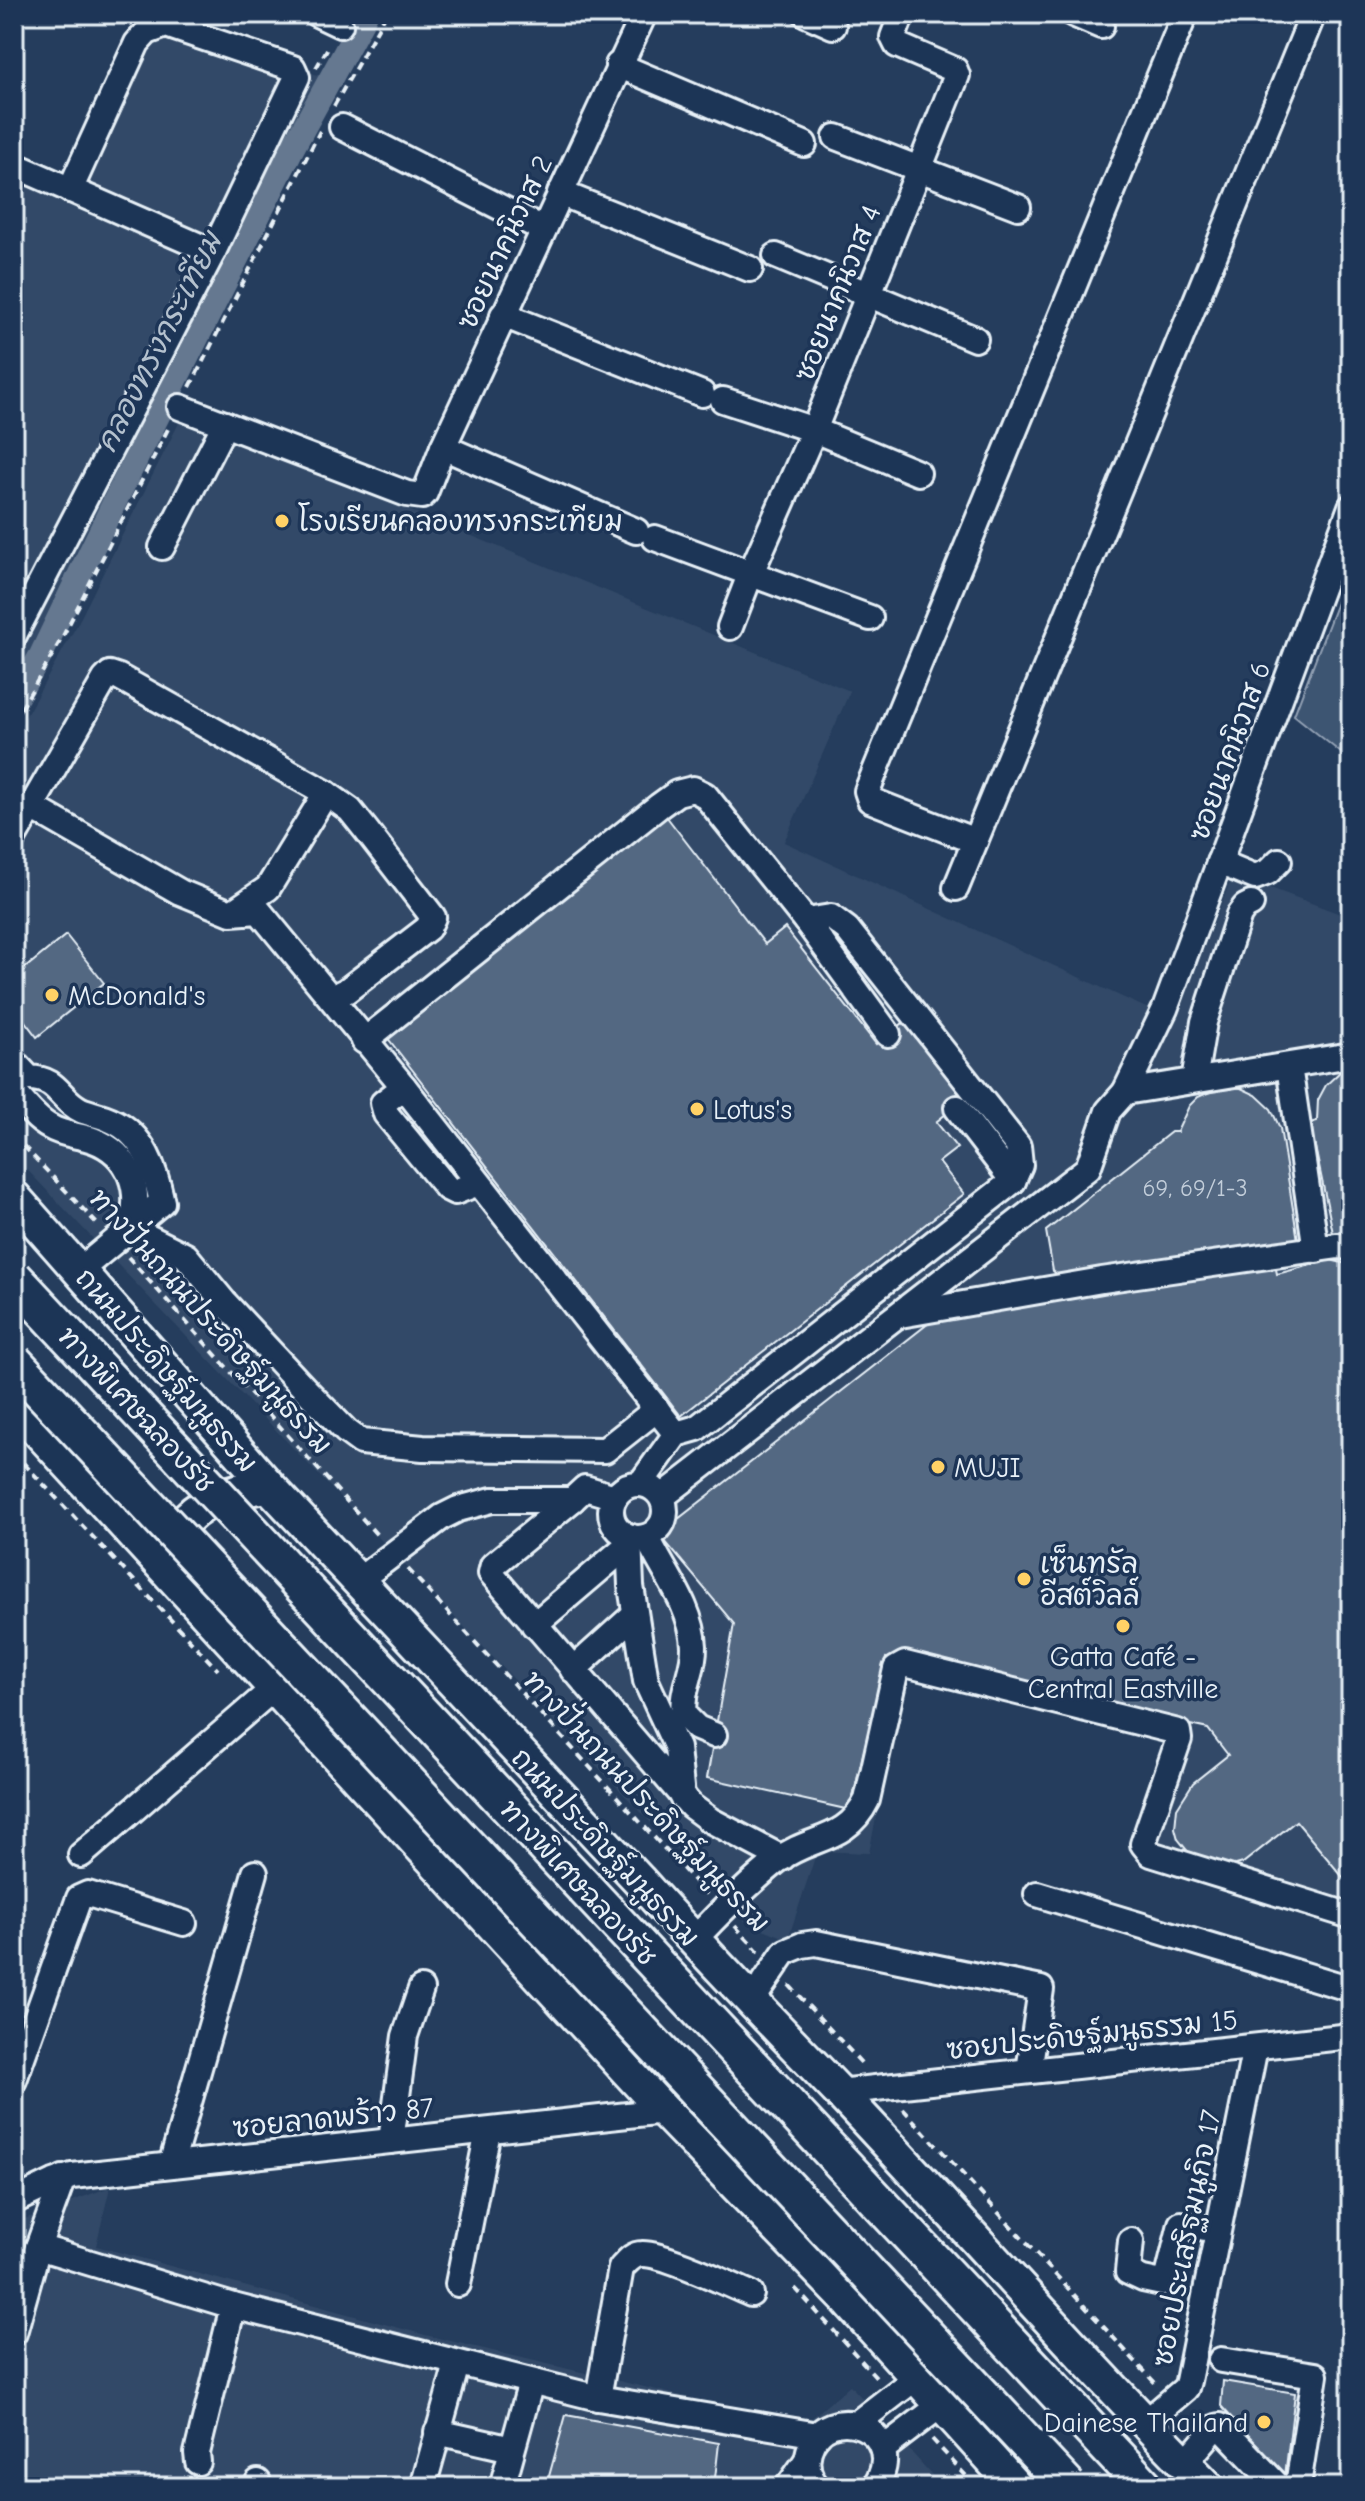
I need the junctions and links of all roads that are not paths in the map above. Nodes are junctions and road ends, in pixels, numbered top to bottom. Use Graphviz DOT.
graph roads {
  1 [pos="317,14"];
  2 [pos="644,14"];
  3 [pos="806,14"];
  4 [pos="902,14"];
  5 [pos="1073,14"];
  6 [pos="1185,14"];
  7 [pos="1313,14"];
  8 [pos="340,25"];
  9 [pos="833,26"];
  10 [pos="1101,26"];
  11 [pos="618,65"];
  12 [pos="333,120"];
  13 [pos="836,137"];
  14 [pos="804,144"];
  15 [pos="14,165"];
  16 [pos="921,168"];
  17 [pos="70,190"];
  18 [pos="560,193"];
  19 [pos="1018,207"];
  20 [pos="543,229"];
  21 [pos="213,252"];
  22 [pos="776,256"];
  23 [pos="750,269"];
  24 [pos="868,295"];
  25 [pos="503,315"];
  26 [pos="975,339"];
  27 [pos="180,407"];
  28 [pos="225,424"];
  29 [pos="814,430"];
  30 [pos="443,447"];
  31 [pos="918,473"];
  32 [pos="1351,507"];
  33 [pos="162,547"];
  34 [pos="750,575"];
  35 [pos="870,618"];
  36 [pos="730,627"];
  37 [pos="14,635"];
  38 [pos="326,793"];
  39 [pos="32,807"];
  40 [pos="14,837"];
  41 [pos="975,841"];
  42 [pos="1279,861"];
  43 [pos="1219,862"];
  44 [pos="956,888"];
  45 [pos="1251,904"];
  46 [pos="231,913"];
  47 [pos="806,921"];
  48 [pos="331,998"];
  49 [pos="888,1034"];
  50 [pos="364,1041"];
  51 [pos="1351,1055"];
  52 [pos="14,1062"];
  53 [pos="1297,1065"];
  54 [pos="1194,1080"];
  55 [pos="1125,1092"];
  56 [pos="18,1105"];
  57 [pos="957,1108"];
  58 [pos="1013,1181"];
  59 [pos="14,1197"];
  60 [pos="122,1235"];
  61 [pos="1351,1247"];
  62 [pos="1316,1250"];
  63 [pos="80,1270"];
  64 [pos="14,1278"];
  65 [pos="898,1315"];
  66 [pos="14,1362"];
  67 [pos="14,1405"];
  68 [pos="657,1409"];
  69 [pos="204,1412"];
  70 [pos="676,1434"];
  71 [pos="641,1483"];
  72 [pos="269,1486"];
  73 [pos="615,1497"];
  74 [pos="662,1497"];
  75 [pos="572,1500"];
  76 [pos="115,1515"];
  77 [pos="635,1539"];
  78 [pos="359,1580"];
  79 [pos="179,1585"];
  80 [pos="635,1614"];
  81 [pos="534,1625"];
  82 [pos="573,1670"];
  83 [pos="273,1689"];
  84 [pos="714,1735"];
  85 [pos="682,1797"];
  86 [pos="81,1855"];
  87 [pos="782,1858"];
  88 [pos="255,1873"];
  89 [pos="1037,1894"];
  90 [pos="1351,1916"];
  91 [pos="184,1923"];
  92 [pos="693,1941"];
  93 [pos="421,1989"];
  94 [pos="1351,1989"];
  95 [pos="751,2002"];
  96 [pos="1351,2036"];
  97 [pos="1255,2047"];
  98 [pos="1029,2071"];
  99 [pos="14,2080"];
  100 [pos="839,2092"];
  101 [pos="664,2111"];
  102 [pos="488,2131"];
  103 [pos="391,2141"];
  104 [pos="171,2165"];
  105 [pos="63,2178"];
  106 [pos="14,2201"];
  107 [pos="1217,2230"];
  108 [pos="1131,2241"];
  109 [pos="38,2247"];
  110 [pos="458,2284"];
  111 [pos="751,2294"];
  112 [pos="233,2306"];
  113 [pos="14,2333"];
  114 [pos="1221,2360"];
  115 [pos="457,2364"];
  116 [pos="918,2376"];
  117 [pos="531,2382"];
  118 [pos="598,2398"];
  119 [pos="941,2405"];
  120 [pos="1145,2423"];
  121 [pos="856,2424"];
  122 [pos="437,2432"];
  123 [pos="818,2435"];
  124 [pos="512,2449"];
  125 [pos="807,2460"];
  126 [pos="198,2462"];
  127 [pos="1185,2463"];
  128 [pos="885,2474"];
  129 [pos="430,2485"];
  130 [pos="502,2487"];
  131 [pos="788,2487"];
  132 [pos="817,2487"];
  133 [pos="1016,2487"];
  134 [pos="1068,2487"];
  135 [pos="1145,2487"];
  136 [pos="1208,2487"];
  137 [pos="1279,2487"];
  138 [pos="1292,2487"];
  1 -- 8 [label="street"];
  2 -- 11 [label="street, ซอยนาคนิวาส 2"];
  3 -- 9 [label="street"];
  4 -- 16 [label="street, ซอยนาคนิวาส 4"];
  5 -- 10 [label="street"];
  6 -- 41 [label="street"];
  7 -- 41 [label="street"];
  11 -- 14 [label="street"];
  11 -- 18 [label="street, ซอยนาคนิวาส 2"];
  12 -- 20 [label="street"];
  13 -- 16 [label="street"];
  15 -- 17 [label="street"];
  16 -- 19 [label="street"];
  16 -- 24 [label="street, ซอยนาคนิวาส 4"];
  17 -- 21 [label="street"];
  17 -- 21 [label="street"];
  18 -- 20 [label="street, ซอยนาคนิวาส 2"];
  18 -- 23 [label="street"];
  20 -- 25 [label="street, ซอยนาคนิวาส 2"];
  21 -- 37 [label="street"];
  22 -- 24 [label="street"];
  24 -- 26 [label="street"];
  24 -- 29 [label="street, ซอยนาคนิวาส 4"];
  25 -- 29 [label="street"];
  25 -- 30 [label="street, ซอยนาคนิวาส 2"];
  27 -- 28 [label="street"];
  28 -- 30 [label="street, ซอยนาคนิวาส 2"];
  28 -- 33 [label="street"];
  29 -- 31 [label="street"];
  29 -- 34 [label="street, ซอยนาคนิวาส 4"];
  30 -- 34 [label="street"];
  32 -- 43 [label="street, ซอยนาคนิวาส 6"];
  34 -- 35 [label="street"];
  34 -- 36 [label="street, ซอยนาคนิวาส 4"];
  38 -- 39 [label="street"];
  38 -- 46 [label="street"];
  38 -- 48 [label="street"];
  39 -- 40 [label="street"];
  39 -- 46 [label="street"];
  41 -- 44 [label="street"];
  42 -- 43 [label="street"];
  43 -- 55 [label="street, ซอยนาคนิวาส 6"];
  45 -- 54 [label="street"];
  46 -- 48 [label="street"];
  47 -- 49 [label="street"];
  47 -- 50 [label="street"];
  47 -- 58 [label="street"];
  48 -- 50 [label="street"];
  50 -- 68 [label="street"];
  51 -- 53 [label="street"];
  52 -- 60 [label="street"];
  53 -- 54 [label="street"];
  53 -- 62 [label="street"];
  54 -- 55 [label="street"];
  55 -- 65 [label="street, ซอยนาคนิวาส 6"];
  56 -- 60 [label="street"];
  57 -- 58 [label="street"];
  58 -- 70 [label="street"];
  59 -- 63 [label="main road, ถนนประดิษฐ์มนูธรรม"];
  60 -- 63 [label="street"];
  60 -- 68 [label="street"];
  61 -- 62 [label="street"];
  62 -- 65 [label="street"];
  63 -- 69 [label="main road, ถนนประดิษฐ์มนูธรรม"];
  64 -- 135 [label="highway, ทางพิเศษฉลองรัช, bridge"];
  65 -- 74 [label="street, ซอยนาคนิวาส 6"];
  66 -- 134 [label="highway, ทางพิเศษฉลองรัช, bridge"];
  67 -- 76 [label="main road"];
  68 -- 70 [label="street"];
  69 -- 72 [label="main road, ถนนประดิษฐ์มนูธรรม"];
  69 -- 76 [label="main road"];
  70 -- 71 [label="street"];
  71 -- 73 [label="street"];
  71 -- 74 [label="street"];
  72 -- 78 [label="main road, ถนนประดิษฐ์มนูธรรม"];
  72 -- 79 [label="main road"];
  73 -- 75 [label="street"];
  73 -- 77 [label="street"];
  74 -- 77 [label="street"];
  75 -- 78 [label="street"];
  75 -- 81 [label="street"];
  76 -- 79 [label="main road"];
  77 -- 80 [label="street"];
  77 -- 81 [label="street"];
  77 -- 84 [label="street"];
  78 -- 92 [label="main road, ถนนประดิษฐ์มนูธรรม"];
  79 -- 83 [label="main road"];
  80 -- 82 [label="street"];
  80 -- 85 [label="street"];
  81 -- 82 [label="street"];
  82 -- 85 [label="street"];
  83 -- 86 [label="street"];
  83 -- 101 [label="main road"];
  85 -- 87 [label="street"];
  87 -- 90 [label="street"];
  87 -- 92 [label="street"];
  88 -- 104 [label="street"];
  89 -- 94 [label="street"];
  91 -- 99 [label="street"];
  92 -- 95 [label="main road, ถนนประดิษฐ์มนูธรรม"];
  93 -- 103 [label="street"];
  95 -- 98 [label="street"];
  95 -- 100 [label="main road, ถนนประดิษฐ์มนูธรรม"];
  96 -- 97 [label="street, ซอยประดิษฐ์มนูธรรม 15"];
  97 -- 98 [label="street, ซอยประดิษฐ์มนูธรรม 15"];
  97 -- 107 [label="street, ซอยประเสริฐมนูกิจ 17"];
  98 -- 100 [label="street, ซอยประดิษฐ์มนูธรรม 15"];
  100 -- 120 [label="main road, ถนนประดิษฐ์มนูธรรม"];
  101 -- 102 [label="street, ซอยลาดพร้าว 87"];
  101 -- 116 [label="main road"];
  102 -- 103 [label="street, ซอยลาดพร้าว 87"];
  102 -- 110 [label="street"];
  103 -- 104 [label="street, ซอยลาดพร้าว 87"];
  104 -- 105 [label="street, ซอยลาดพร้าว 87"];
  105 -- 106 [label="street, ซอยลาดพร้าว 87"];
  105 -- 109 [label="street"];
  107 -- 108 [label="street"];
  107 -- 120 [label="street, ซอยประเสริฐมนูกิจ 17"];
  109 -- 112 [label="street"];
  109 -- 113 [label="street"];
  111 -- 118 [label="street"];
  112 -- 115 [label="street"];
  112 -- 126 [label="street"];
  114 -- 138 [label="street"];
  115 -- 117 [label="street"];
  115 -- 122 [label="street"];
  116 -- 119 [label="main road"];
  116 -- 121 [label="street"];
  117 -- 118 [label="street"];
  117 -- 124 [label="street"];
  118 -- 123 [label="street"];
  119 -- 128 [label="street"];
  119 -- 133 [label="main road"];
  120 -- 127 [label="main road, ถนนประดิษฐ์มนูธรรม"];
  121 -- 123 [label="street"];
  121 -- 128 [label="street"];
  122 -- 124 [label="street"];
  122 -- 129 [label="street"];
  123 -- 125 [label="street"];
  124 -- 130 [label="street"];
  125 -- 131 [label="street"];
  125 -- 132 [label="street"];
  127 -- 136 [label="main road, ถนนประดิษฐ์มนูธรรม"];
  127 -- 137 [label="street"];
}
